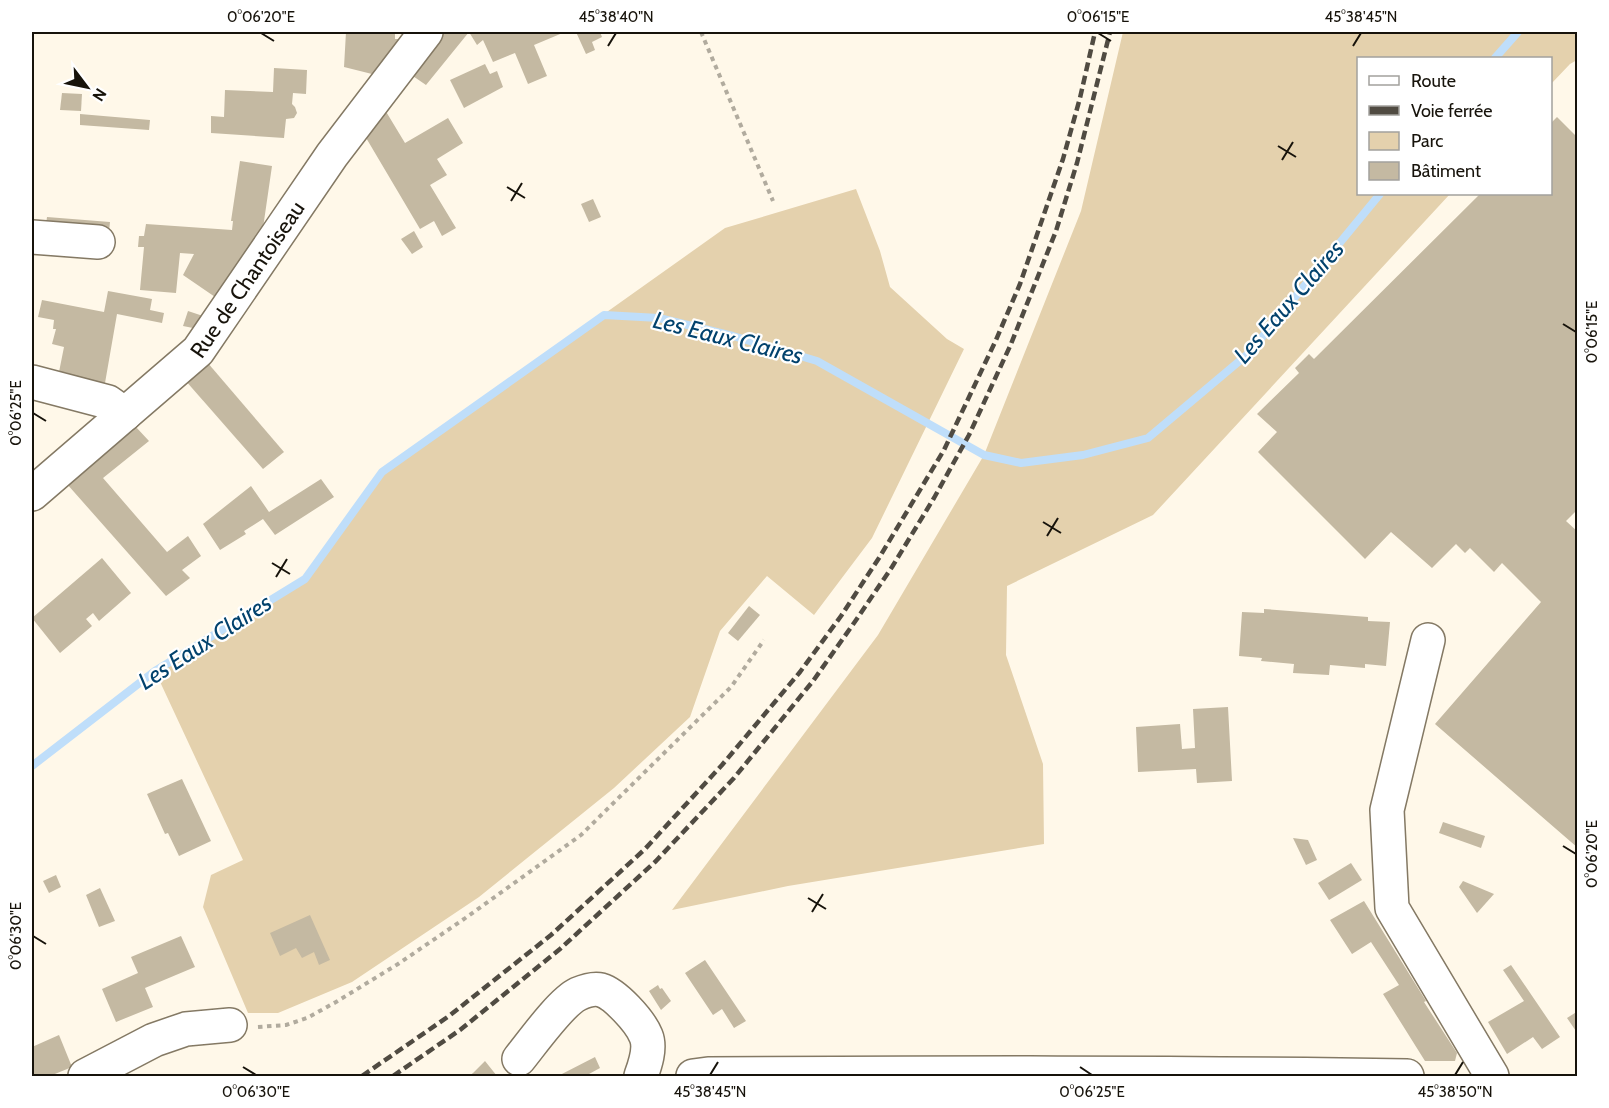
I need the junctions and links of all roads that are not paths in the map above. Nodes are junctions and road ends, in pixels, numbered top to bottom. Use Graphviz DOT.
graph roads {
  1 [pos="426,32"];
  2 [pos="32,237"];
  3 [pos="98,242"];
  4 [pos="32,382"];
  5 [pos="125,414"];
  6 [pos="32,494"];
  7 [pos="1428,640"];
  8 [pos="230,1025"];
  9 [pos="519,1059"];
  10 [pos="887,1075"];
  11 [pos="85,1077"];
  12 [pos="641,1077"];
  13 [pos="693,1077"];
  14 [pos="1407,1077"];
  15 [pos="1492,1077"];
  1 -- 5 [label="street, Rue de Chantoiseau"];
  2 -- 3 [label="street"];
  4 -- 5 [label="street"];
  5 -- 6 [label="street, Rue de Chantoiseau"];
  7 -- 15 [label="street"];
  8 -- 11 [label="street"];
  9 -- 12 [label="street"];
  10 -- 13 [label="street"];
  10 -- 14 [label="street"];
}
